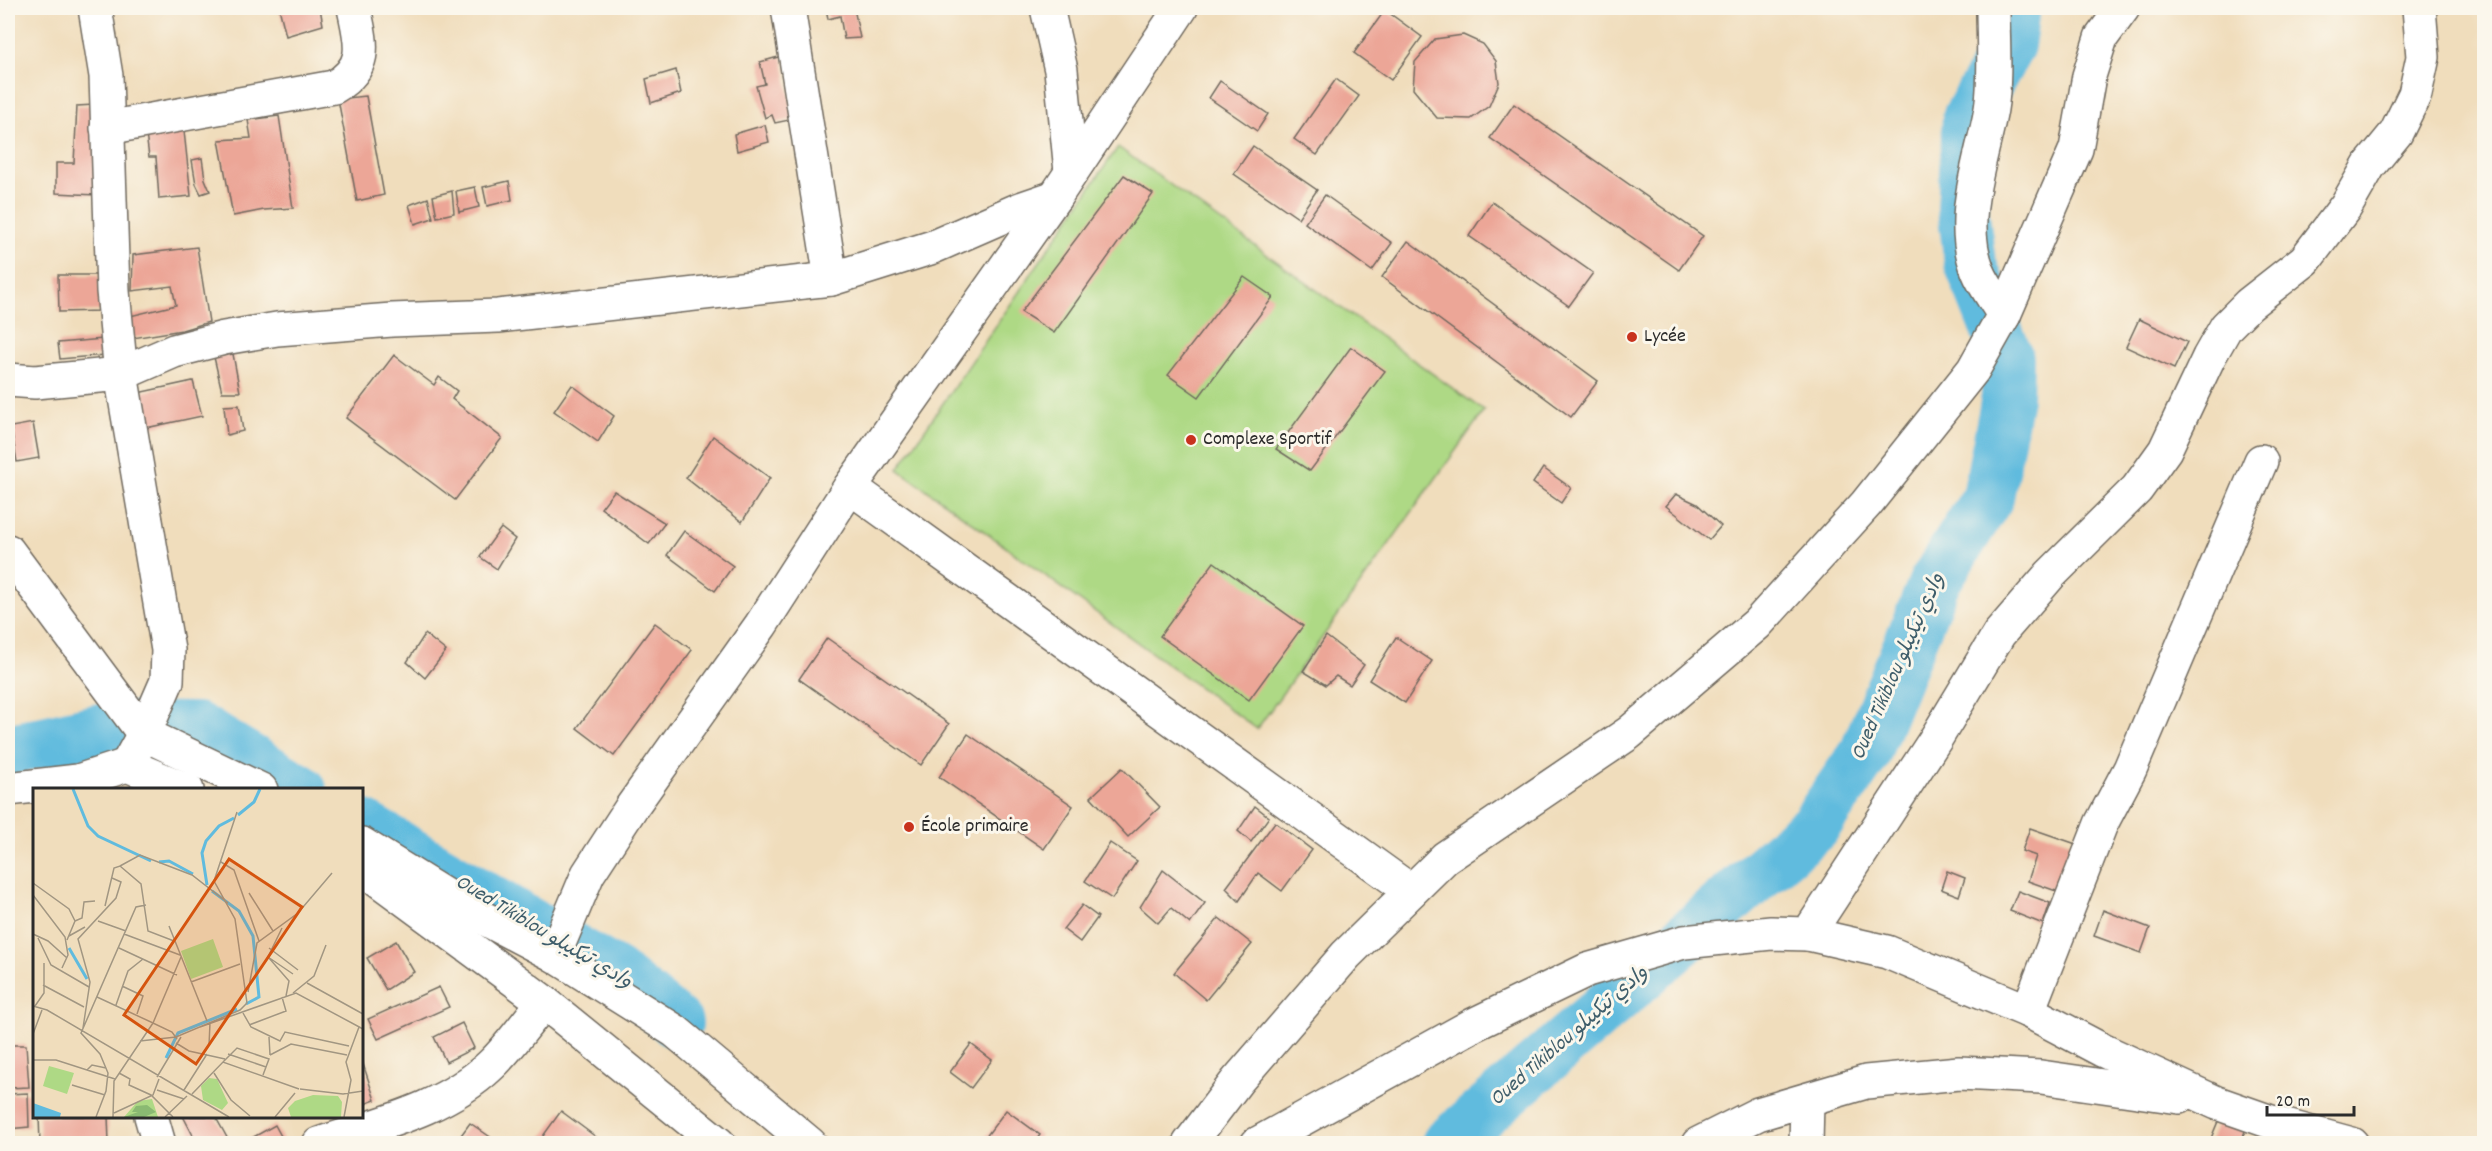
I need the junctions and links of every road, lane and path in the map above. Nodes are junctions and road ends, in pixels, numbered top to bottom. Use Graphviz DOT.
graph roads {
  1 [pos="95,8"];
  2 [pos="354,8"];
  3 [pos="788,8"];
  4 [pos="1047,8"];
  5 [pos="1181,8"];
  6 [pos="1993,8"];
  7 [pos="2123,8"];
  8 [pos="2419,8"];
  9 [pos="107,128"];
  10 [pos="1063,185"];
  11 [pos="831,279"];
  12 [pos="2004,315"];
  13 [pos="121,374"];
  14 [pos="8,380"];
  15 [pos="2261,461"];
  16 [pos="849,487"];
  17 [pos="8,550"];
  18 [pos="144,734"];
  19 [pos="127,765"];
  20 [pos="78,785"];
  21 [pos="185,788"];
  22 [pos="259,788"];
  23 [pos="8,789"];
  24 [pos="363,845"];
  25 [pos="363,869"];
  26 [pos="1411,891"];
  27 [pos="1808,934"];
  28 [pos="554,955"];
  29 [pos="544,1002"];
  30 [pos="2028,1011"];
  31 [pos="1808,1100"];
  32 [pos="2217,1102"];
  33 [pos="152,1118"];
  34 [pos="159,1143"];
  35 [pos="319,1143"];
  36 [pos="719,1143"];
  37 [pos="810,1143"];
  38 [pos="1189,1143"];
  39 [pos="1257,1143"];
  40 [pos="1700,1143"];
  41 [pos="1806,1143"];
  42 [pos="2352,1143"];
  1 -- 9 [label="street"];
  2 -- 9 [label="street"];
  3 -- 11 [label="street"];
  4 -- 10 [label="street"];
  5 -- 10 [label="street"];
  6 -- 12 [label="street"];
  7 -- 12 [label="street"];
  8 -- 27 [label="street"];
  9 -- 13 [label="street"];
  10 -- 11 [label="street"];
  10 -- 16 [label="street"];
  11 -- 13 [label="street"];
  12 -- 26 [label="street"];
  13 -- 14 [label="street"];
  13 -- 18 [label="street"];
  15 -- 30 [label="street"];
  16 -- 26 [label="street"];
  16 -- 28 [label="street"];
  17 -- 18 [label="street"];
  18 -- 19 [label="street"];
  18 -- 22 [label="street"];
  19 -- 20 [label="street"];
  19 -- 21 [label="street"];
  20 -- 23 [label="street"];
  24 -- 28 [label="street"];
  25 -- 29 [label="street"];
  26 -- 38 [label="street"];
  27 -- 30 [label="street"];
  27 -- 39 [label="street"];
  28 -- 37 [label="street"];
  29 -- 35 [label="street"];
  29 -- 36 [label="street"];
  30 -- 32 [label="street"];
  31 -- 32 [label="street"];
  31 -- 40 [label="street"];
  31 -- 41 [label="street"];
  32 -- 42 [label="street"];
  33 -- 34 [label="street"];
}
